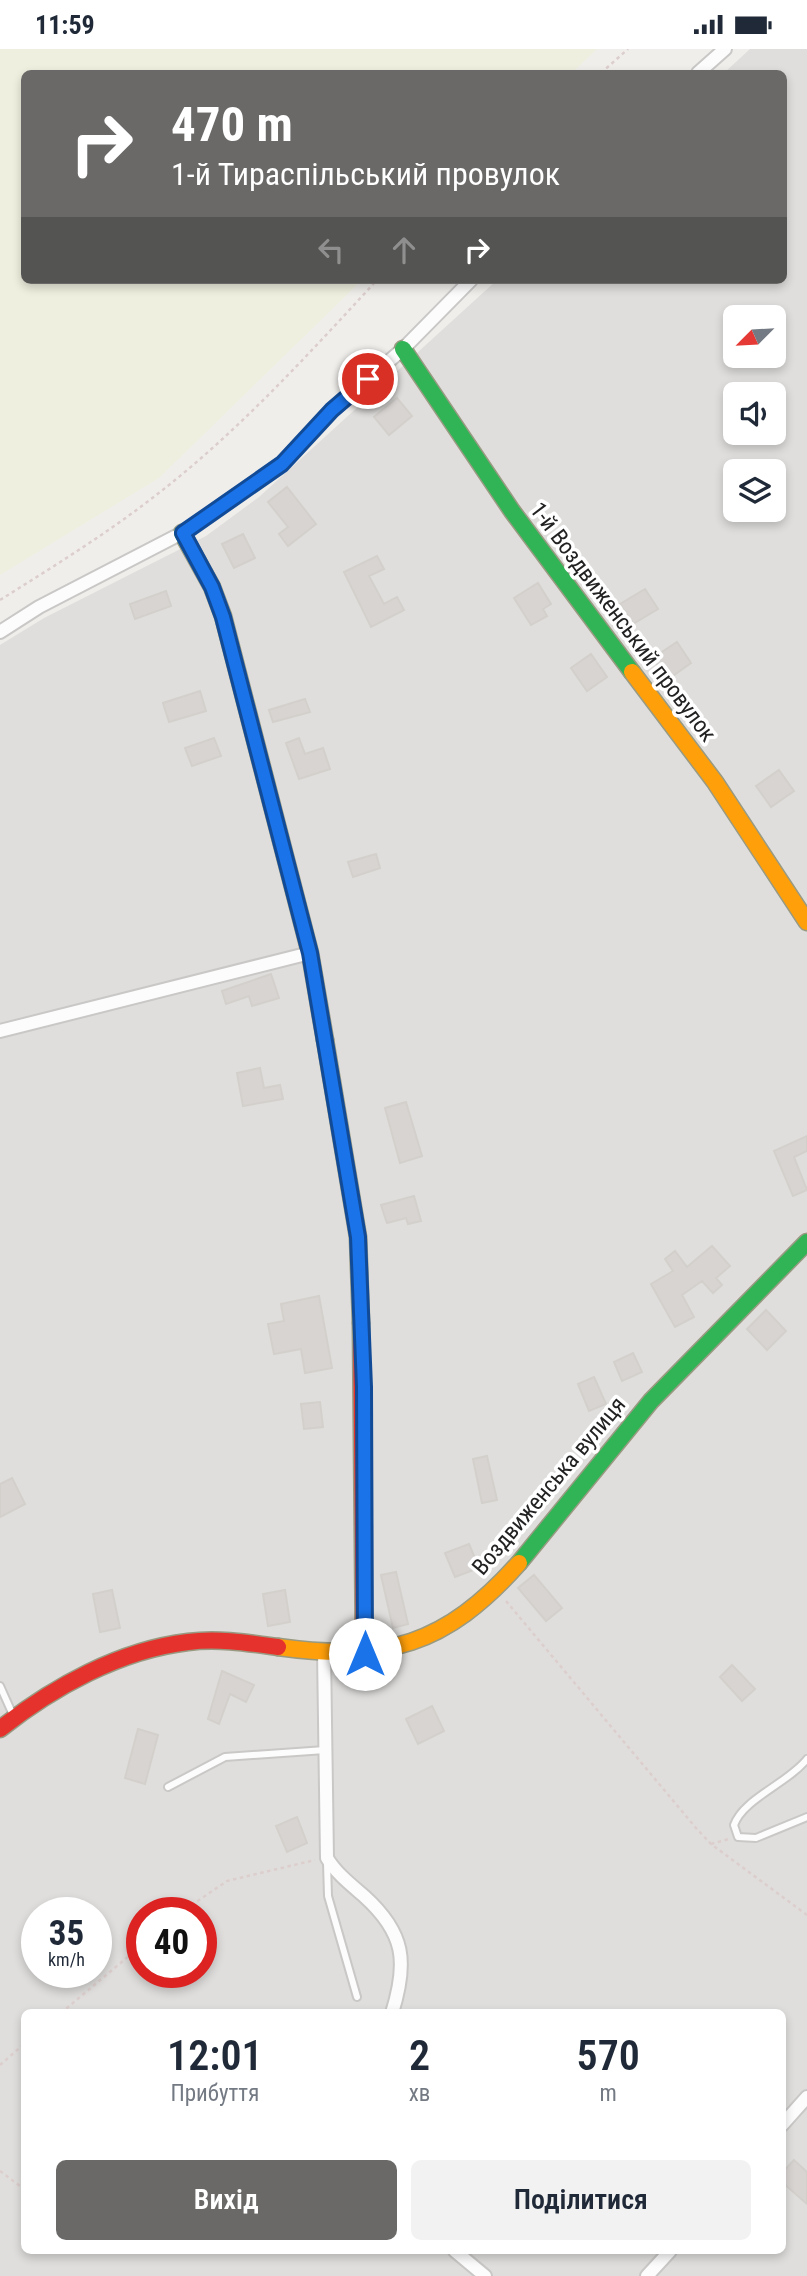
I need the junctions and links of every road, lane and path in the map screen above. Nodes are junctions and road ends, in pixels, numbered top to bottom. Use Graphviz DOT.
graph roads {
  1 [pos="628,49"];
  2 [pos="724,49"];
  3 [pos="604,70"];
  4 [pos="701,70"];
  5 [pos="373,284"];
  6 [pos="467,284"];
  7 [pos="403,349"];
  8 [pos="183,533"];
  9 [pos="0,600"];
  10 [pos="0,632"];
  11 [pos="807,922"];
  12 [pos="310,953"];
  13 [pos="0,1031"];
  14 [pos="807,1242"];
  15 [pos="495,1587"];
  16 [pos="324,1652"];
  17 [pos="365,1654"];
  18 [pos="0,1686"];
  19 [pos="13,1717"];
  20 [pos="0,1729"];
  21 [pos="325,1751"];
  22 [pos="807,1759"];
  23 [pos="168,1787"];
  24 [pos="807,1817"];
  25 [pos="738,1836"];
  26 [pos="712,1844"];
  27 [pos="327,1858"];
  28 [pos="204,1897"];
  29 [pos="807,1915"];
  30 [pos="126,1958"];
  31 [pos="357,1997"];
  32 [pos="66,2009"];
  33 [pos="393,2009"];
  34 [pos="21,2047"];
  35 [pos="0,2065"];
  36 [pos="807,2097"];
  37 [pos="786,2121"];
  38 [pos="0,2171"];
  39 [pos="21,2187"];
  40 [pos="459,2254"];
  41 [pos="667,2254"];
  42 [pos="485,2276"];
  43 [pos="647,2276"];
  1 -- 3 [label="path"];
  2 -- 4 [label="street"];
  5 -- 9 [label="path"];
  6 -- 7 [label="street"];
  7 -- 8 [label="street"];
  7 -- 11 [label="street, 1-й Воздвиженський провулок"];
  8 -- 10 [label="street"];
  8 -- 12 [label="street"];
  12 -- 13 [label="street"];
  12 -- 17 [label="street"];
  14 -- 15 [label="street, Воздвиженська вулиця"];
  15 -- 17 [label="street, Воздвиженська вулиця"];
  15 -- 26 [label="path"];
  16 -- 17 [label="street, Воздвиженська вулиця"];
  16 -- 19 [label="street, Воздвиженська вулиця"];
  16 -- 21 [label="street"];
  18 -- 19 [label="lane"];
  19 -- 20 [label="street, Воздвиженська вулиця"];
  21 -- 23 [label="lane"];
  21 -- 27 [label="street"];
  22 -- 25 [label="lane"];
  24 -- 25 [label="lane"];
  25 -- 26 [label="path"];
  26 -- 29 [label="path"];
  27 -- 28 [label="path"];
  27 -- 31 [label="lane"];
  27 -- 33 [label="street"];
  30 -- 32 [label="path"];
  34 -- 35 [label="path"];
  36 -- 37 [label="street"];
  38 -- 39 [label="path"];
  40 -- 42 [label="street"];
  41 -- 43 [label="street"];
}
